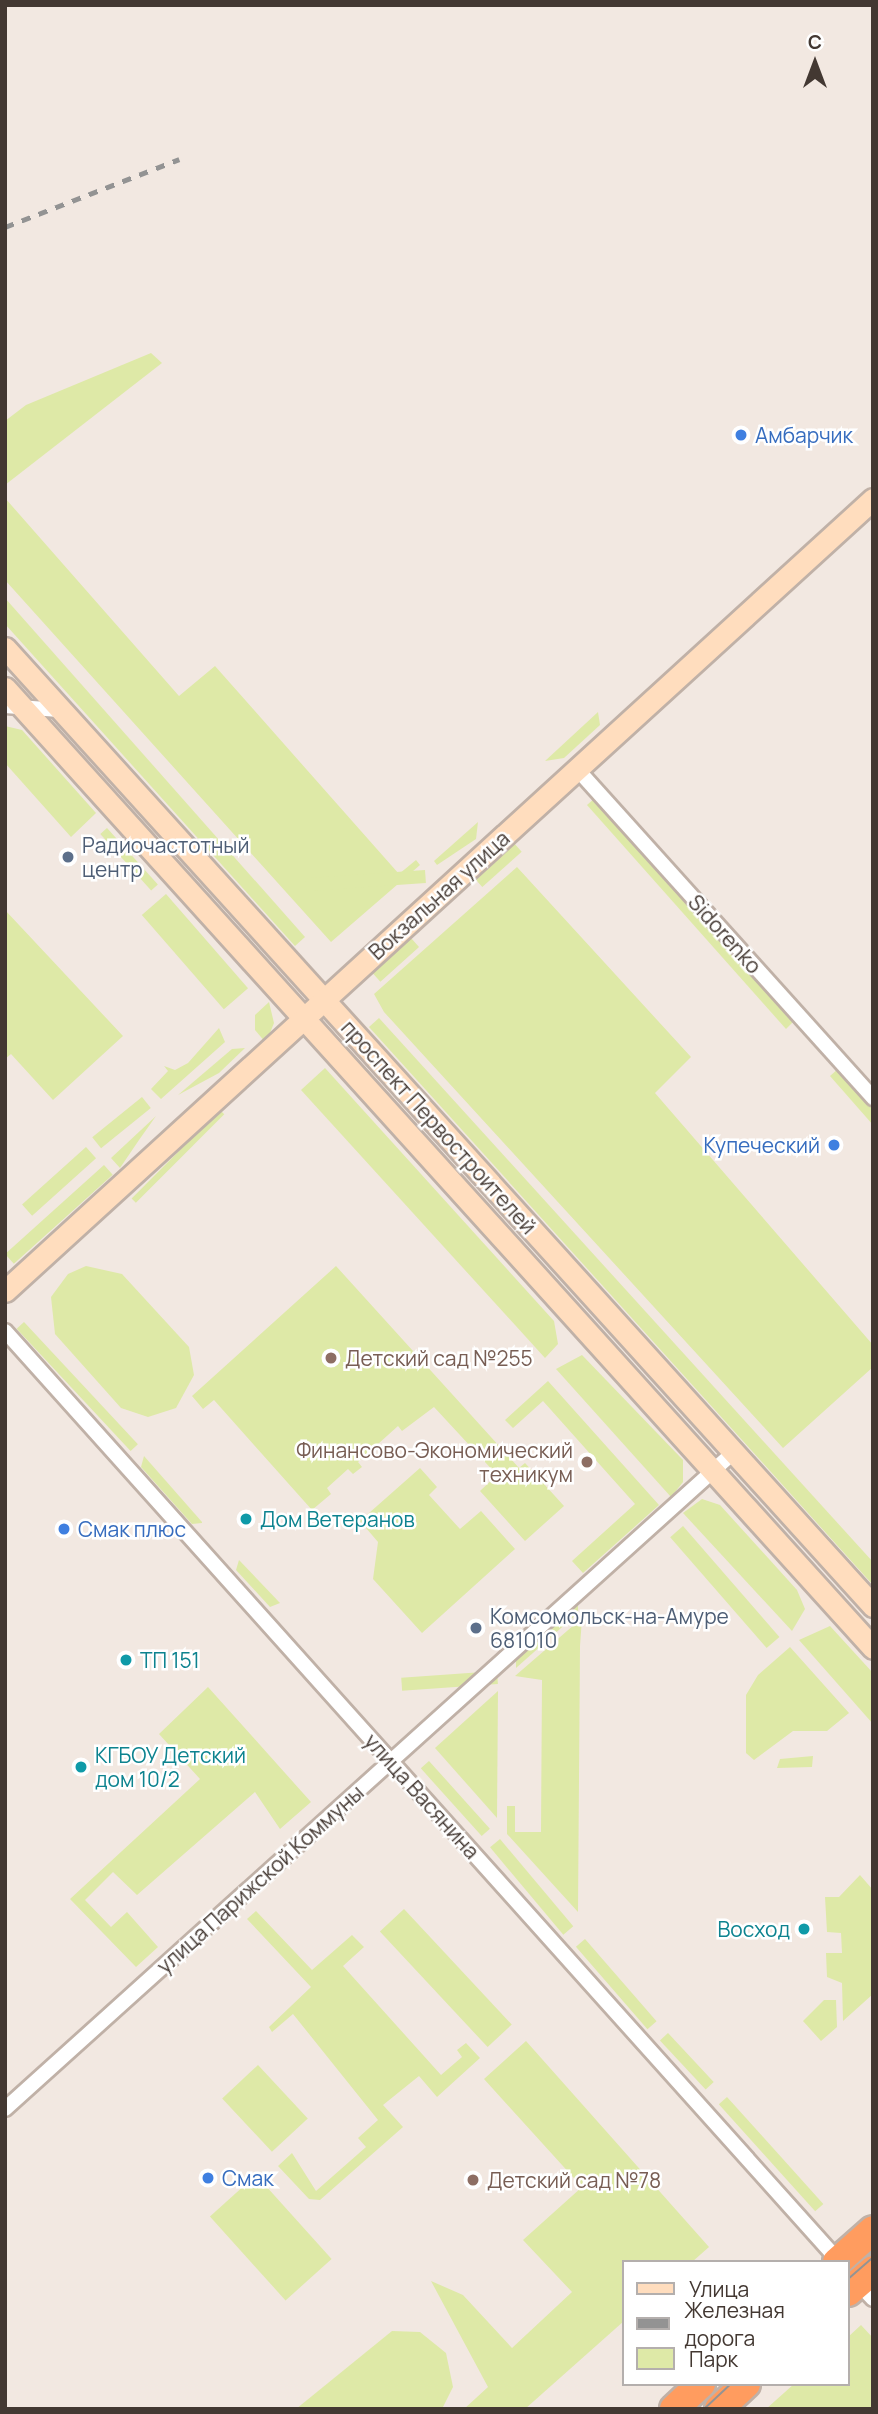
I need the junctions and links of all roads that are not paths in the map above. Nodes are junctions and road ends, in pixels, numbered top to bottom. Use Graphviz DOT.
graph roads {
  1 [pos="873,499"];
  2 [pos="5,648"];
  3 [pos="5,670"];
  4 [pos="5,688"];
  5 [pos="43,692"];
  6 [pos="14,706"];
  7 [pos="59,710"];
  8 [pos="578,769"];
  9 [pos="325,1000"];
  10 [pos="304,1018"];
  11 [pos="873,1098"];
  12 [pos="5,1291"];
  13 [pos="5,1331"];
  14 [pos="734,1452"];
  15 [pos="713,1471"];
  16 [pos="873,1606"];
  17 [pos="873,1648"];
  18 [pos="391,1761"];
  19 [pos="5,2109"];
  20 [pos="873,2230"];
  21 [pos="839,2260"];
  22 [pos="852,2275"];
  23 [pos="699,2386"];
  24 [pos="744,2386"];
  25 [pos="674,2409"];
  26 [pos="719,2409"];
  1 -- 8 [label="main road, Вокзальная улица"];
  2 -- 5 [label="main road, проспект Первостроителей"];
  3 -- 5 [label="main road"];
  3 -- 6 [label="main road"];
  4 -- 6 [label="main road"];
  5 -- 7 [label="main road, проспект Первостроителей"];
  6 -- 7 [label="street"];
  6 -- 10 [label="main road, проспект Первостроителей"];
  7 -- 9 [label="main road, проспект Первостроителей"];
  8 -- 9 [label="main road, Вокзальная улица"];
  8 -- 11 [label="street, Sidorenko"];
  9 -- 10 [label="main road, Вокзальная улица"];
  9 -- 14 [label="main road, проспект Первостроителей"];
  10 -- 12 [label="main road, Вокзальная улица"];
  10 -- 15 [label="main road, проспект Первостроителей"];
  13 -- 18 [label="street, улица Васянина"];
  14 -- 15 [label="street, улица Парижской Коммуны"];
  14 -- 16 [label="main road, проспект Первостроителей"];
  15 -- 17 [label="main road, проспект Первостроителей"];
  15 -- 18 [label="street, улица Парижской Коммуны"];
  18 -- 19 [label="street, улица Парижской Коммуны"];
  18 -- 21 [label="street, улица Васянина"];
  20 -- 22 [label="highway"];
  23 -- 25 [label="highway"];
  24 -- 26 [label="highway"];
}
